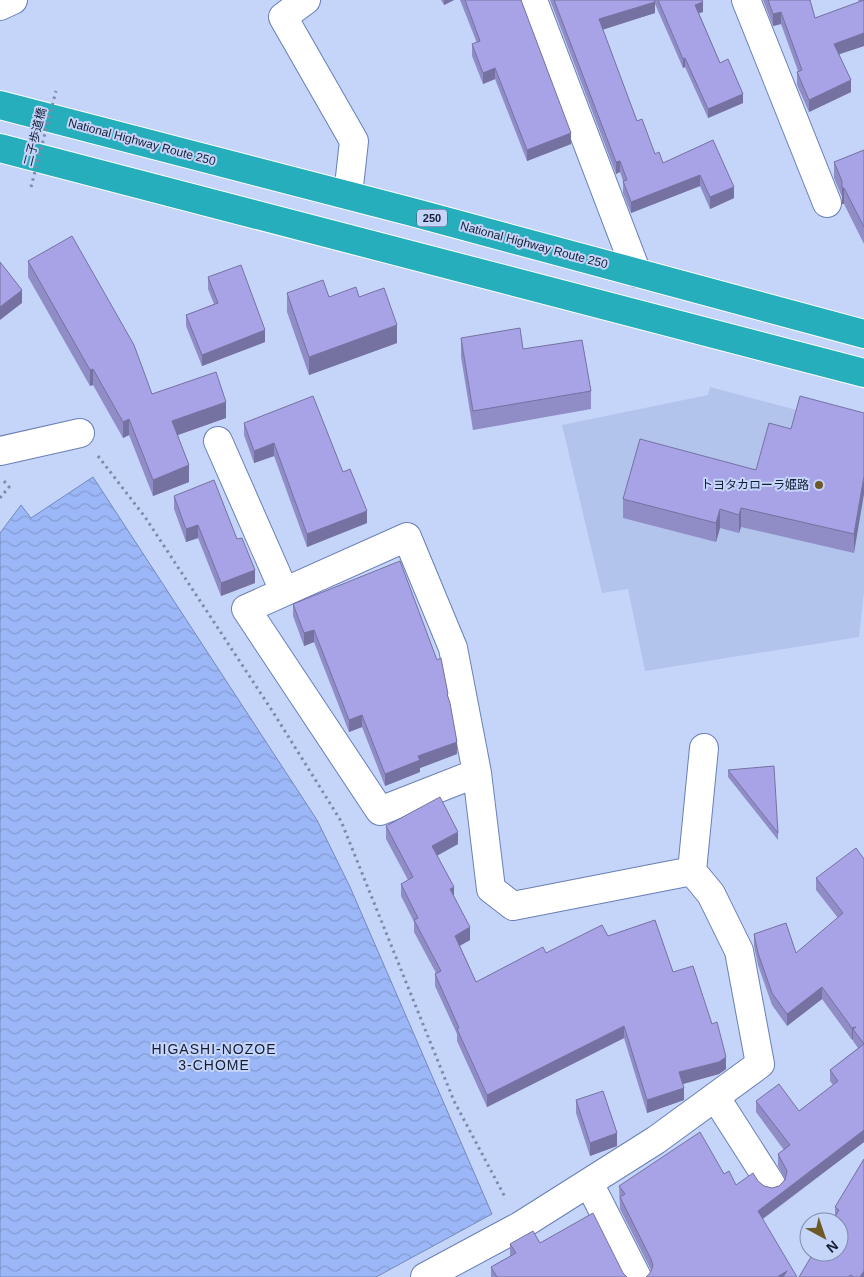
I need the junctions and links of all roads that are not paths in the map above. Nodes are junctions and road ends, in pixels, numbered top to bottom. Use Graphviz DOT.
graph roads {
  1 [pos="13,0"];
  2 [pos="306,0"];
  3 [pos="746,0"];
  4 [pos="534,3"];
  5 [pos="0,6"];
  6 [pos="276,9"];
  7 [pos="0,105"];
  8 [pos="0,148"];
  9 [pos="348,195"];
  10 [pos="827,203"];
  11 [pos="637,273"];
  12 [pos="864,334"];
  13 [pos="864,373"];
  14 [pos="80,433"];
  15 [pos="218,441"];
  16 [pos="0,452"];
  17 [pos="284,591"];
  18 [pos="704,748"];
  19 [pos="476,773"];
  20 [pos="692,871"];
  21 [pos="716,1098"];
  22 [pos="589,1182"];
  23 [pos="771,1184"];
  24 [pos="460,1268"];
  25 [pos="425,1277"];
  26 [pos="637,1277"];
  1 -- 5 [label="street"];
  2 -- 6 [label="street"];
  3 -- 10 [label="street"];
  4 -- 11 [label="street"];
  6 -- 9 [label="street"];
  7 -- 9 [label="highway, National Highway Route 250 / 250"];
  8 -- 13 [label="highway"];
  9 -- 11 [label="highway, National Highway Route 250 / 250"];
  11 -- 12 [label="highway, National Highway Route 250 / 250"];
  14 -- 16 [label="street"];
  15 -- 17 [label="street"];
  17 -- 19 [label="street"];
  17 -- 19 [label="street"];
  18 -- 20 [label="street"];
  19 -- 20 [label="street"];
  20 -- 21 [label="street"];
  21 -- 22 [label="street"];
  21 -- 23 [label="street"];
  22 -- 24 [label="street"];
  22 -- 26 [label="street"];
  24 -- 25 [label="street"];
}
